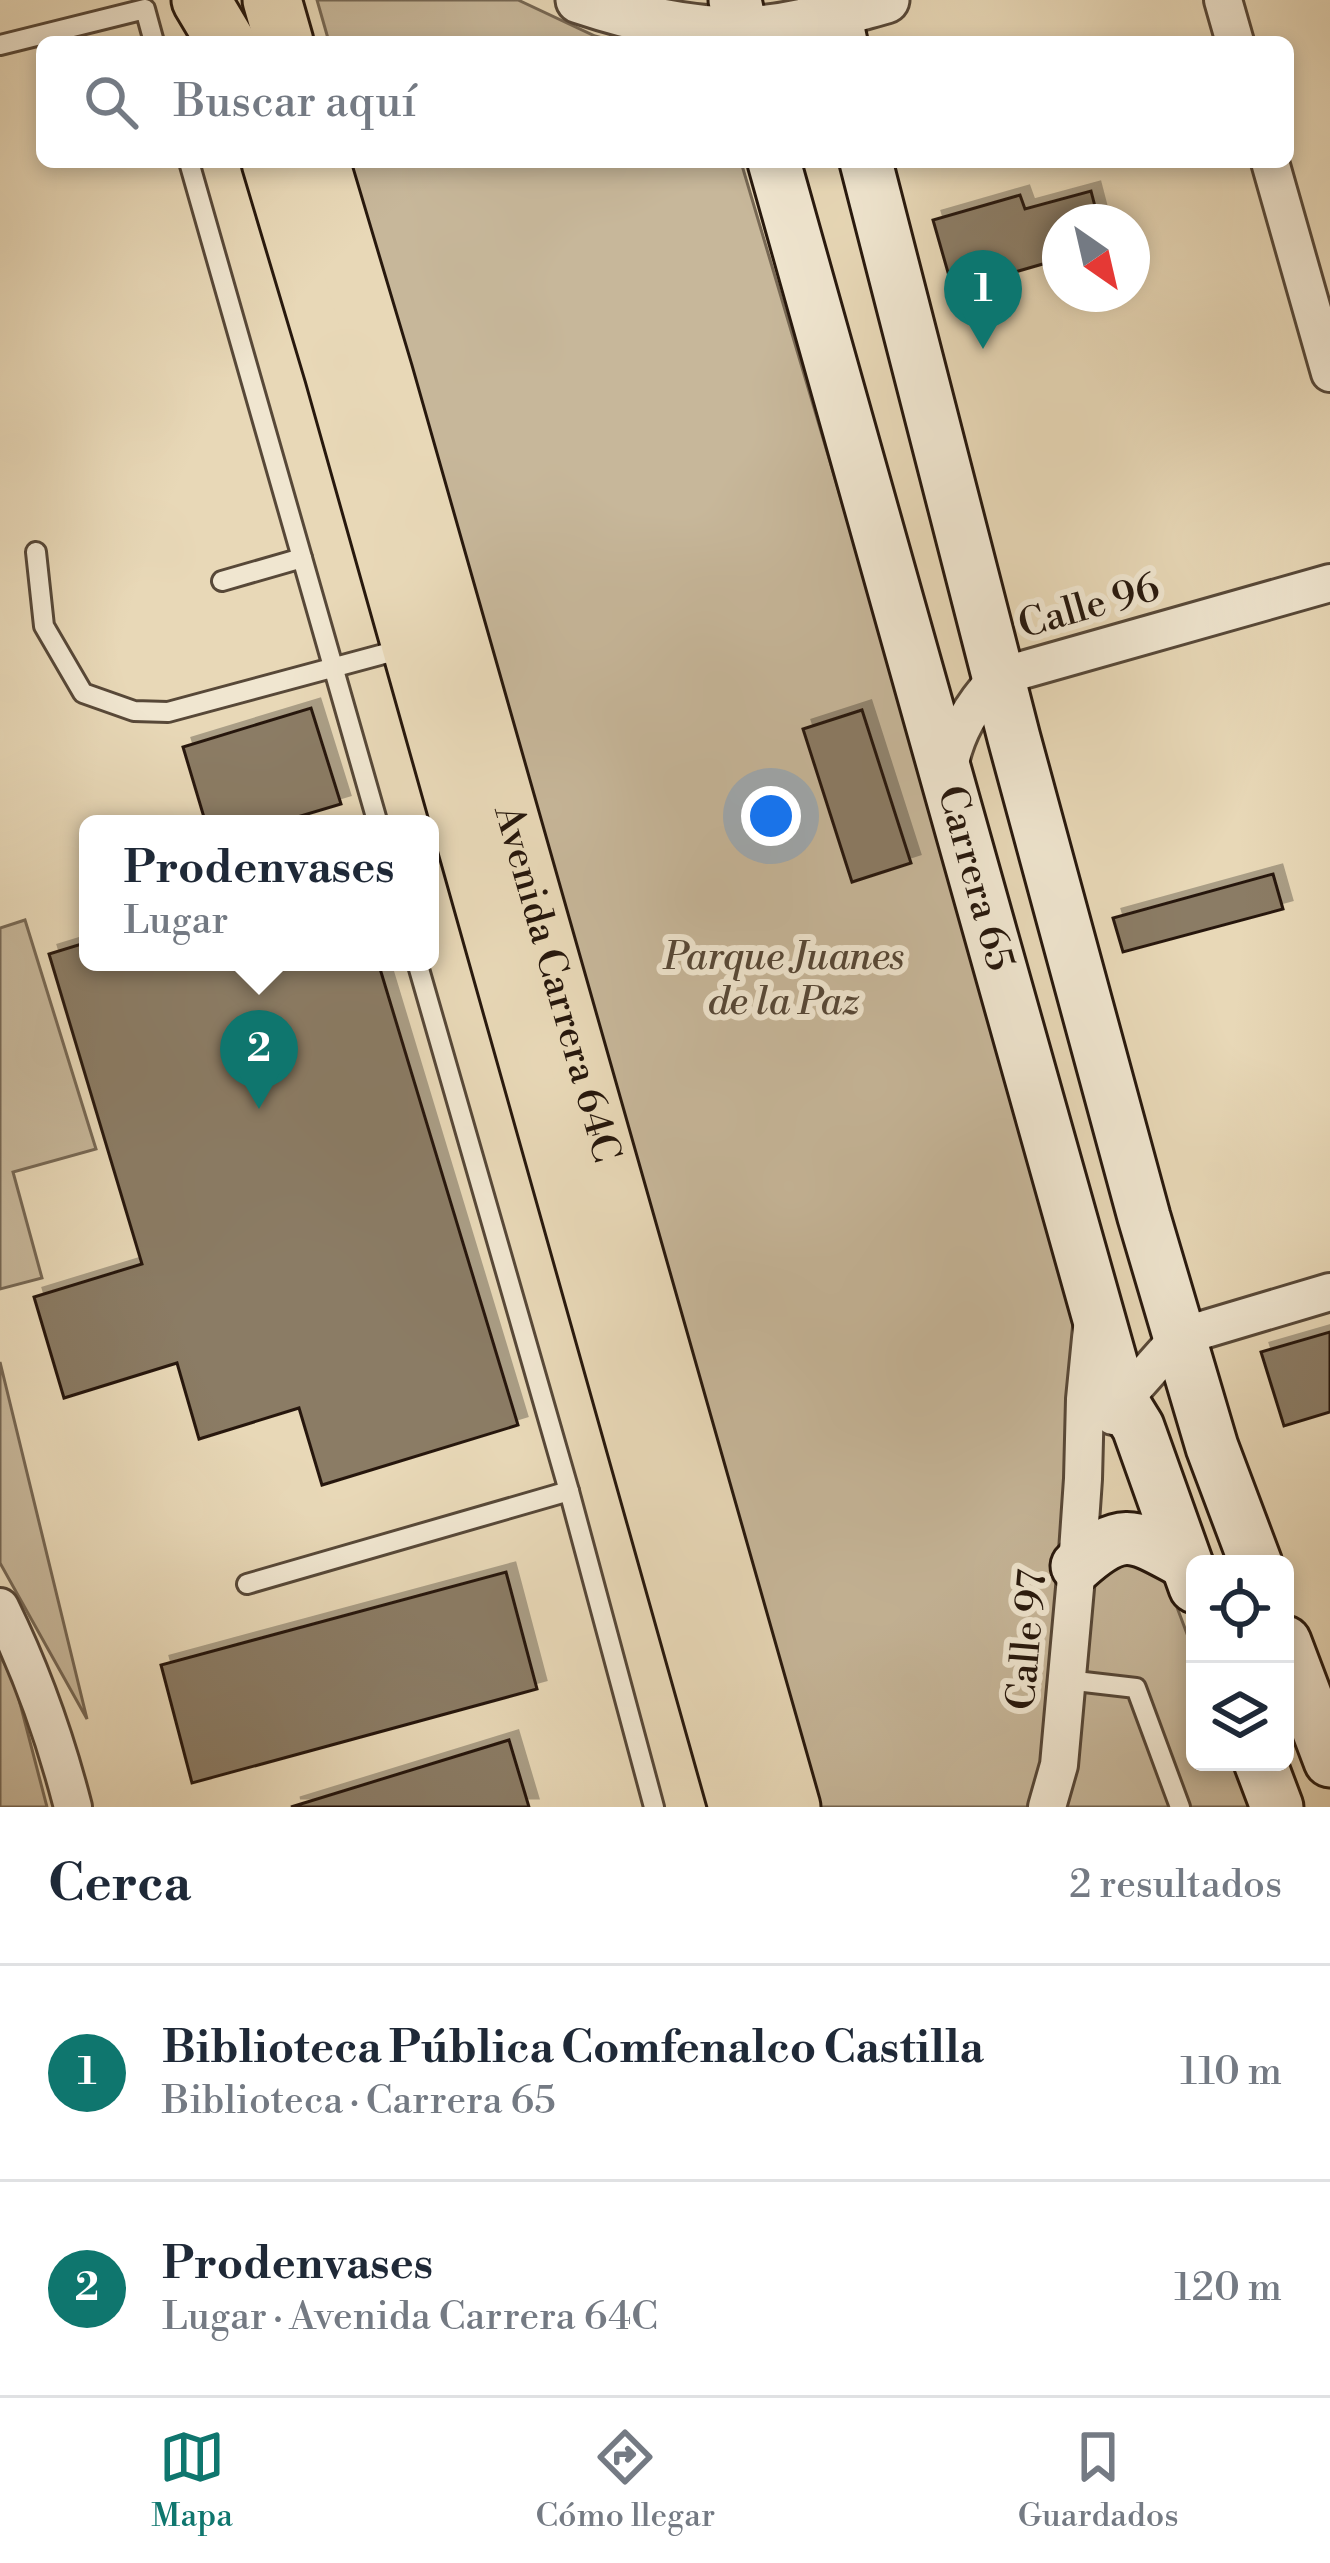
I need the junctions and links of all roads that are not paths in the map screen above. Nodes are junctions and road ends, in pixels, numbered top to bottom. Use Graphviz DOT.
graph roads {
  1 [pos="201,0"];
  2 [pos="223,0"];
  3 [pos="272,0"];
  4 [pos="579,0"];
  5 [pos="886,0"];
  6 [pos="1223,0"];
  7 [pos="836,19"];
  8 [pos="740,24"];
  9 [pos="36,36"];
  10 [pos="36,36"];
  11 [pos="152,36"];
  12 [pos="227,36"];
  13 [pos="230,36"];
  14 [pos="282,36"];
  15 [pos="1233,36"];
  16 [pos="0,45"];
  17 [pos="191,168"];
  18 [pos="273,168"];
  19 [pos="322,168"];
  20 [pos="776,168"];
  21 [pos="868,168"];
  22 [pos="1272,168"];
  23 [pos="1330,373"];
  24 [pos="36,552"];
  25 [pos="302,558"];
  26 [pos="222,581"];
  27 [pos="1330,584"];
  28 [pos="410,646"];
  29 [pos="333,669"];
  30 [pos="998,676"];
  31 [pos="951,794"];
  32 [pos="375,815"];
  33 [pos="420,971"];
  34 [pos="1077,1240"];
  35 [pos="1330,1292"];
  36 [pos="1095,1304"];
  37 [pos="1179,1337"];
  38 [pos="1122,1401"];
  39 [pos="1083,1479"];
  40 [pos="569,1491"];
  41 [pos="1253,1555"];
  42 [pos="1186,1561"];
  43 [pos="1077,1566"];
  44 [pos="1186,1571"];
  45 [pos="247,1584"];
  46 [pos="0,1607"];
  47 [pos="1293,1663"];
  48 [pos="1067,1680"];
  49 [pos="1330,1761"];
  50 [pos="1263,1771"];
  51 [pos="73,1807"];
  52 [pos="655,1807"];
  53 [pos="737,1807"];
  54 [pos="790,1807"];
  55 [pos="1047,1807"];
  56 [pos="1180,1807"];
  57 [pos="1277,1807"];
  1 -- 12 [label="main road"];
  2 -- 13 [label="main road"];
  3 -- 14 [label="main road"];
  4 -- 8 [label="street"];
  5 -- 7 [label="street"];
  6 -- 15 [label="street"];
  7 -- 8 [label="street"];
  9 -- 11 [label="lane"];
  10 -- 16 [label="lane"];
  17 -- 25 [label="lane"];
  18 -- 28 [label="main road, Avenida Carrera 64C"];
  19 -- 54 [label="main road, Avenida Carrera 64C"];
  20 -- 31 [label="main road, Carrera 65"];
  21 -- 30 [label="main road, Carrera 65"];
  22 -- 23 [label="street"];
  24 -- 29 [label="lane"];
  25 -- 26 [label="lane"];
  25 -- 29 [label="lane"];
  27 -- 30 [label="street, Calle 96"];
  28 -- 29 [label="lane"];
  28 -- 53 [label="main road, Avenida Carrera 64C"];
  29 -- 32 [label="lane"];
  30 -- 31 [label="street, Calle 96"];
  30 -- 37 [label="main road, Carrera 65"];
  31 -- 34 [label="main road, Carrera 65"];
  33 -- 40 [label="lane"];
  34 -- 36 [label="main road, Carrera 65"];
  34 -- 37 [label="main road"];
  35 -- 37 [label="street"];
  36 -- 38 [label="main road, Carrera 65"];
  36 -- 39 [label="street, Calle 97"];
  37 -- 38 [label="street, Calle 97"];
  37 -- 41 [label="main road, Carrera 65"];
  38 -- 39 [label="street, Calle 97"];
  38 -- 42 [label="main road, Carrera 65"];
  39 -- 43 [label="street, Calle 97"];
  40 -- 45 [label="lane"];
  40 -- 52 [label="lane"];
  43 -- 44 [label="main road"];
  43 -- 48 [label="street, Calle 97"];
  46 -- 51 [label="street"];
  47 -- 49 [label="main road"];
  48 -- 55 [label="street, Calle 97"];
  48 -- 56 [label="lane"];
  50 -- 57 [label="main road"];
}
